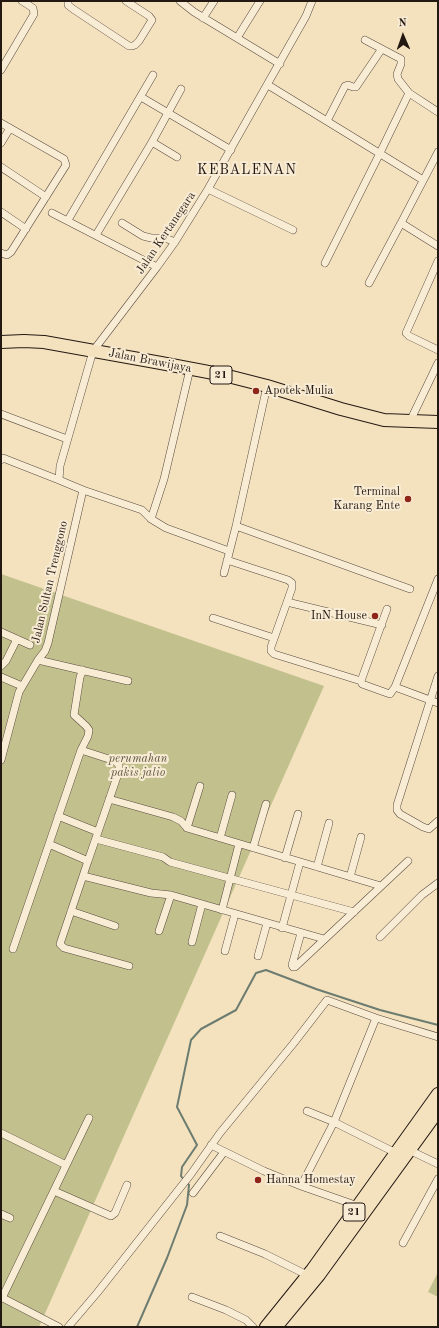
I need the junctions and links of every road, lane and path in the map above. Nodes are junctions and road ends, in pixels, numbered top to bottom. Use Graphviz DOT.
graph roads {
  1 [pos="22,1"];
  2 [pos="68,1"];
  3 [pos="126,1"];
  4 [pos="180,1"];
  5 [pos="214,1"];
  6 [pos="260,1"];
  7 [pos="312,1"];
  8 [pos="203,18"];
  9 [pos="237,38"];
  10 [pos="365,40"];
  11 [pos="381,50"];
  12 [pos="280,64"];
  13 [pos="1,70"];
  14 [pos="153,75"];
  15 [pos="268,85"];
  16 [pos="181,89"];
  17 [pos="409,93"];
  18 [pos="141,97"];
  19 [pos="437,107"];
  20 [pos="167,113"];
  21 [pos="327,121"];
  22 [pos="1,123"];
  23 [pos="10,128"];
  24 [pos="152,142"];
  25 [pos="1,143"];
  26 [pos="231,150"];
  27 [pos="438,152"];
  28 [pos="380,153"];
  29 [pos="177,157"];
  30 [pos="1,167"];
  31 [pos="423,180"];
  32 [pos="208,189"];
  33 [pos="46,197"];
  34 [pos="1,212"];
  35 [pos="52,213"];
  36 [pos="68,220"];
  37 [pos="401,222"];
  38 [pos="122,223"];
  39 [pos="26,229"];
  40 [pos="293,230"];
  41 [pos="96,235"];
  42 [pos="175,242"];
  43 [pos="438,246"];
  44 [pos="1,253"];
  45 [pos="438,262"];
  46 [pos="325,263"];
  47 [pos="157,267"];
  48 [pos="369,283"];
  49 [pos="1,335"];
  50 [pos="1,342"];
  51 [pos="95,347"];
  52 [pos="438,350"];
  53 [pos="438,362"];
  54 [pos="190,369"];
  55 [pos="267,386"];
  56 [pos="1,414"];
  57 [pos="413,415"];
  58 [pos="438,416"];
  59 [pos="438,422"];
  60 [pos="67,439"];
  61 [pos="1,460"];
  62 [pos="60,480"];
  63 [pos="83,490"];
  64 [pos="151,519"];
  65 [pos="236,526"];
  66 [pos="230,551"];
  67 [pos="227,560"];
  68 [pos="224,573"];
  69 [pos="438,579"];
  70 [pos="410,589"];
  71 [pos="287,602"];
  72 [pos="387,609"];
  73 [pos="213,618"];
  74 [pos="382,625"];
  75 [pos="1,632"];
  76 [pos="274,638"];
  77 [pos="18,639"];
  78 [pos="30,645"];
  79 [pos="38,660"];
  80 [pos="1,666"];
  81 [pos="83,670"];
  82 [pos="438,676"];
  83 [pos="3,679"];
  84 [pos="128,681"];
  85 [pos="361,681"];
  86 [pos="22,686"];
  87 [pos="395,687"];
  88 [pos="430,700"];
  89 [pos="438,703"];
  90 [pos="81,750"];
  91 [pos="1,760"];
  92 [pos="200,786"];
  93 [pos="232,795"];
  94 [pos="109,799"];
  95 [pos="266,804"];
  96 [pos="298,814"];
  97 [pos="58,816"];
  98 [pos="438,821"];
  99 [pos="329,823"];
  100 [pos="187,828"];
  101 [pos="97,836"];
  102 [pos="361,837"];
  103 [pos="220,838"];
  104 [pos="49,844"];
  105 [pos="239,844"];
  106 [pos="253,848"];
  107 [pos="285,858"];
  108 [pos="88,861"];
  109 [pos="408,861"];
  110 [pos="300,862"];
  111 [pos="317,867"];
  112 [pos="83,876"];
  113 [pos="350,877"];
  114 [pos="230,878"];
  115 [pos="438,882"];
  116 [pos="381,886"];
  117 [pos="291,895"];
  118 [pos="171,896"];
  119 [pos="202,904"];
  120 [pos="222,910"];
  121 [pos="71,911"];
  122 [pos="354,912"];
  123 [pos="235,914"];
  124 [pos="268,923"];
  125 [pos="115,926"];
  126 [pos="282,928"];
  127 [pos="159,931"];
  128 [pos="301,933"];
  129 [pos="380,936"];
  130 [pos="324,940"];
  131 [pos="192,942"];
  132 [pos="13,949"];
  133 [pos="225,951"];
  134 [pos="258,956"];
  135 [pos="129,966"];
  136 [pos="376,1018"];
  137 [pos="438,1037"];
  138 [pos="438,1094"];
  139 [pos="307,1111"];
  140 [pos="438,1111"];
  141 [pos="89,1118"];
  142 [pos="334,1122"];
  143 [pos="1,1133"];
  144 [pos="211,1145"];
  145 [pos="410,1150"];
  146 [pos="224,1152"];
  147 [pos="396,1153"];
  148 [pos="438,1164"];
  149 [pos="66,1165"];
  150 [pos="438,1179"];
  151 [pos="127,1185"];
  152 [pos="301,1186"];
  153 [pos="54,1191"];
  154 [pos="193,1194"];
  155 [pos="358,1206"];
  156 [pos="1,1214"];
  157 [pos="10,1218"];
  158 [pos="220,1236"];
  159 [pos="403,1243"];
  160 [pos="307,1275"];
  161 [pos="2,1297"];
  162 [pos="192,1297"];
  163 [pos="57,1327"];
  164 [pos="68,1327"];
  165 [pos="253,1327"];
  166 [pos="266,1327"];
  167 [pos="276,1327"];
  1 -- 13 [label="street"];
  2 -- 3 [label="street"];
  4 -- 8 [label="street"];
  5 -- 8 [label="street"];
  6 -- 9 [label="street"];
  7 -- 12 [label="street, Jalan Kertanegara"];
  8 -- 9 [label="street"];
  9 -- 12 [label="street"];
  10 -- 11 [label="street"];
  11 -- 17 [label="street"];
  11 -- 21 [label="street"];
  12 -- 15 [label="street, Jalan Kertanegara"];
  14 -- 18 [label="street"];
  15 -- 21 [label="street"];
  15 -- 26 [label="street, Jalan Kertanegara"];
  16 -- 20 [label="street"];
  17 -- 19 [label="street"];
  17 -- 28 [label="street"];
  18 -- 20 [label="street"];
  18 -- 36 [label="street"];
  20 -- 24 [label="street"];
  20 -- 26 [label="street"];
  21 -- 28 [label="street"];
  22 -- 23 [label="street"];
  23 -- 25 [label="street"];
  23 -- 33 [label="street"];
  24 -- 29 [label="street"];
  24 -- 41 [label="street"];
  26 -- 32 [label="street, Jalan Kertanegara"];
  27 -- 31 [label="street"];
  28 -- 31 [label="street"];
  28 -- 46 [label="street"];
  30 -- 33 [label="street"];
  31 -- 37 [label="street"];
  32 -- 40 [label="street"];
  32 -- 42 [label="street, Jalan Kertanegara"];
  33 -- 39 [label="street"];
  34 -- 39 [label="street"];
  35 -- 36 [label="street"];
  36 -- 41 [label="street"];
  37 -- 43 [label="street"];
  37 -- 48 [label="street"];
  38 -- 42 [label="street"];
  39 -- 44 [label="street"];
  41 -- 47 [label="street"];
  42 -- 47 [label="street, Jalan Kertanegara"];
  45 -- 52 [label="street"];
  47 -- 51 [label="street, Jalan Kertanegara"];
  49 -- 51 [label="highway, Jalan Brawijaya / 21"];
  50 -- 51 [label="highway, Jalan Brawijaya / 21"];
  51 -- 54 [label="highway, Jalan Brawijaya / 21"];
  51 -- 57 [label="highway, Jalan Brawijaya / 21"];
  51 -- 60 [label="street"];
  53 -- 57 [label="street"];
  54 -- 55 [label="highway, Jalan Brawijaya / 21"];
  54 -- 64 [label="street"];
  55 -- 59 [label="highway, Jalan Brawijaya / 21"];
  55 -- 65 [label="street"];
  56 -- 60 [label="street"];
  57 -- 58 [label="highway, Jalan Brawijaya / 21"];
  60 -- 62 [label="street"];
  61 -- 62 [label="street"];
  62 -- 63 [label="street"];
  63 -- 64 [label="street"];
  63 -- 79 [label="street, Jalan Sultan Trenggono"];
  64 -- 66 [label="street"];
  65 -- 66 [label="street"];
  65 -- 70 [label="street"];
  66 -- 67 [label="street"];
  67 -- 68 [label="street"];
  67 -- 71 [label="street"];
  69 -- 87 [label="street"];
  71 -- 74 [label="street"];
  71 -- 76 [label="street"];
  72 -- 74 [label="street"];
  73 -- 76 [label="street"];
  74 -- 85 [label="street"];
  75 -- 77 [label="street"];
  76 -- 85 [label="street"];
  77 -- 78 [label="street"];
  77 -- 80 [label="street"];
  79 -- 81 [label="street"];
  79 -- 86 [label="street, Jalan Sultan Trenggono"];
  81 -- 84 [label="street"];
  81 -- 90 [label="street"];
  82 -- 88 [label="street"];
  83 -- 86 [label="street"];
  85 -- 87 [label="street"];
  86 -- 91 [label="street, Jalan Sultan Trenggono"];
  87 -- 88 [label="street"];
  88 -- 89 [label="street"];
  88 -- 98 [label="street"];
  90 -- 94 [label="street"];
  90 -- 97 [label="street"];
  92 -- 100 [label="street"];
  93 -- 103 [label="street"];
  94 -- 100 [label="street"];
  94 -- 101 [label="street"];
  95 -- 106 [label="street"];
  96 -- 107 [label="street"];
  97 -- 101 [label="street"];
  97 -- 104 [label="street"];
  99 -- 111 [label="street"];
  100 -- 103 [label="street"];
  101 -- 108 [label="street"];
  101 -- 114 [label="street"];
  102 -- 113 [label="street"];
  103 -- 105 [label="street"];
  104 -- 108 [label="street"];
  104 -- 132 [label="street"];
  105 -- 106 [label="street"];
  105 -- 114 [label="street"];
  106 -- 107 [label="street"];
  107 -- 110 [label="street"];
  108 -- 112 [label="street"];
  109 -- 116 [label="street"];
  110 -- 111 [label="street"];
  110 -- 117 [label="street"];
  111 -- 113 [label="street"];
  112 -- 118 [label="street"];
  112 -- 121 [label="street"];
  113 -- 116 [label="street"];
  114 -- 117 [label="street"];
  114 -- 120 [label="street"];
  115 -- 129 [label="street"];
  116 -- 122 [label="street"];
  117 -- 122 [label="street"];
  117 -- 126 [label="street"];
  118 -- 119 [label="street"];
  118 -- 127 [label="street"];
  119 -- 120 [label="street"];
  119 -- 131 [label="street"];
  120 -- 123 [label="street"];
  121 -- 125 [label="street"];
  121 -- 135 [label="street"];
  122 -- 130 [label="street"];
  123 -- 124 [label="street"];
  123 -- 133 [label="street"];
  124 -- 126 [label="street"];
  124 -- 134 [label="street"];
  126 -- 128 [label="street"];
  128 -- 130 [label="street"];
  128 -- 130 [label="street"];
  136 -- 137 [label="street"];
  136 -- 142 [label="street"];
  136 -- 144 [label="street"];
  138 -- 147 [label="highway, 21"];
  139 -- 142 [label="street"];
  140 -- 145 [label="highway, 21"];
  141 -- 149 [label="street"];
  142 -- 147 [label="street"];
  142 -- 152 [label="street"];
  143 -- 149 [label="street"];
  144 -- 146 [label="street"];
  144 -- 164 [label="street"];
  145 -- 148 [label="street"];
  145 -- 167 [label="highway, 21"];
  146 -- 152 [label="street"];
  146 -- 154 [label="street"];
  147 -- 155 [label="highway, 21"];
  149 -- 153 [label="street"];
  150 -- 159 [label="street"];
  151 -- 153 [label="street"];
  152 -- 155 [label="street"];
  153 -- 161 [label="street"];
  155 -- 160 [label="highway, 21"];
  156 -- 157 [label="street"];
  158 -- 160 [label="street"];
  160 -- 166 [label="highway, 21"];
  161 -- 163 [label="street"];
  162 -- 165 [label="street"];
}
